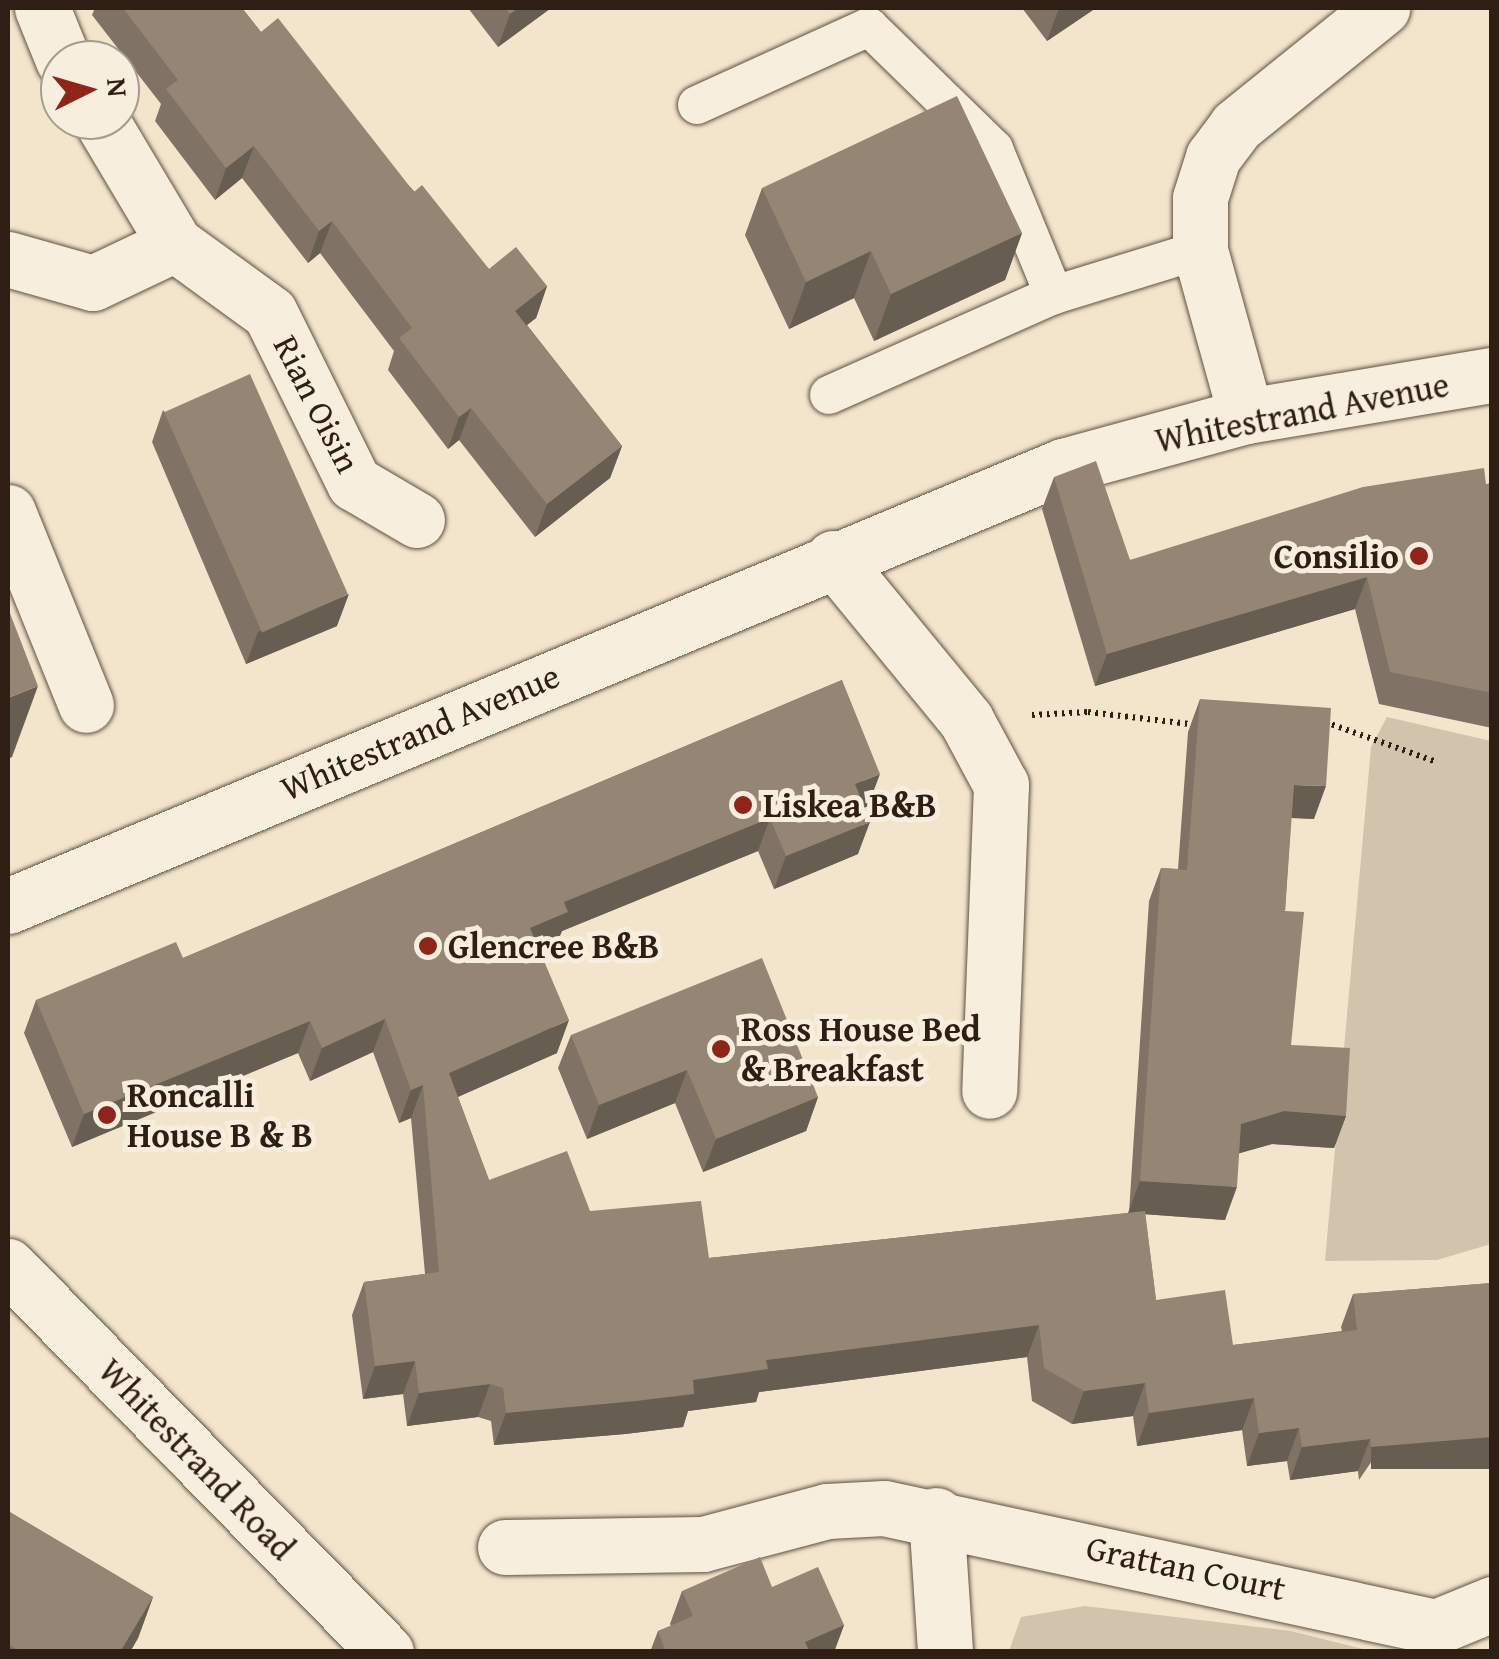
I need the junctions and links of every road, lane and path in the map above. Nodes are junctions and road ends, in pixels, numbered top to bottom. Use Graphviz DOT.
graph roads {
  1 [pos="42,8"];
  2 [pos="1382,8"];
  3 [pos="55,40"];
  4 [pos="698,105"];
  5 [pos="114,140"];
  6 [pos="175,244"];
  7 [pos="1200,250"];
  8 [pos="8,259"];
  9 [pos="1054,295"];
  10 [pos="1492,374"];
  11 [pos="829,395"];
  12 [pos="1246,416"];
  13 [pos="8,512"];
  14 [pos="418,520"];
  15 [pos="833,558"];
  16 [pos="86,705"];
  17 [pos="966,720"];
  18 [pos="1316,722"];
  19 [pos="1216,725"];
  20 [pos="1434,761"];
  21 [pos="8,906"];
  22 [pos="990,1091"];
  23 [pos="8,1266"];
  24 [pos="936,1516"];
  25 [pos="505,1547"];
  26 [pos="1492,1604"];
  27 [pos="1434,1639"];
  28 [pos="386,1652"];
  29 [pos="945,1652"];
  1 -- 3 [label="street"];
  2 -- 7 [label="street"];
  4 -- 9 [label="lane"];
  5 -- 6 [label="street, Rian Oisin"];
  6 -- 8 [label="street"];
  6 -- 14 [label="street, Rian Oisin"];
  7 -- 9 [label="lane"];
  7 -- 12 [label="street"];
  9 -- 11 [label="lane"];
  10 -- 12 [label="street, Whitestrand Avenue"];
  12 -- 15 [label="street, Whitestrand Avenue"];
  13 -- 16 [label="street"];
  15 -- 17 [label="street"];
  15 -- 21 [label="street, Whitestrand Avenue"];
  17 -- 19 [label="path"];
  17 -- 22 [label="street"];
  18 -- 20 [label="path"];
  23 -- 28 [label="street, Whitestrand Road"];
  24 -- 25 [label="street, Grattan Court"];
  24 -- 27 [label="street, Grattan Court"];
  24 -- 29 [label="street"];
  26 -- 27 [label="street, Grattan Court"];
}
